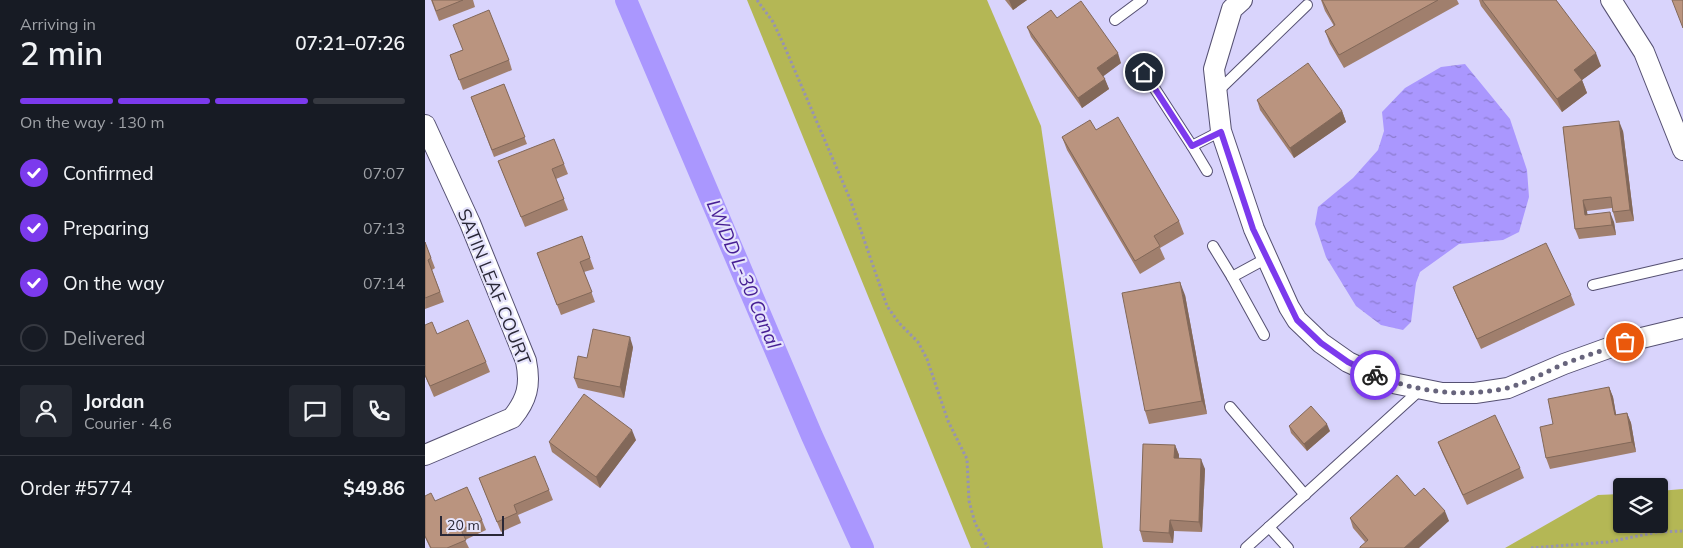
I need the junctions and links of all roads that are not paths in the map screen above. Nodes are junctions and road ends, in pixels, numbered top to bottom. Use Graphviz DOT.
graph roads {
  1 [pos="1142,0"];
  2 [pos="1242,0"];
  3 [pos="1611,0"];
  4 [pos="1307,4"];
  5 [pos="1115,20"];
  6 [pos="1144,72"];
  7 [pos="1216,93"];
  8 [pos="425,125"];
  9 [pos="1221,132"];
  10 [pos="1192,146"];
  11 [pos="1683,150"];
  12 [pos="1207,171"];
  13 [pos="1213,246"];
  14 [pos="1267,258"];
  15 [pos="1683,264"];
  16 [pos="1232,277"];
  17 [pos="1593,285"];
  18 [pos="1683,328"];
  19 [pos="1264,335"];
  20 [pos="1421,389"];
  21 [pos="1230,407"];
  22 [pos="425,455"];
  23 [pos="1305,495"];
  24 [pos="1269,527"];
  25 [pos="1246,548"];
  26 [pos="1288,548"];
  1 -- 5 [label="lane"];
  2 -- 7 [label="street"];
  3 -- 11 [label="street"];
  4 -- 7 [label="lane"];
  6 -- 10 [label="lane"];
  7 -- 9 [label="street"];
  8 -- 22 [label="street, SATIN LEAF COURT"];
  9 -- 10 [label="lane"];
  9 -- 14 [label="street"];
  10 -- 12 [label="lane"];
  13 -- 16 [label="lane"];
  14 -- 16 [label="lane"];
  14 -- 20 [label="street"];
  15 -- 17 [label="lane"];
  16 -- 19 [label="lane"];
  18 -- 20 [label="street"];
  20 -- 23 [label="lane"];
  21 -- 23 [label="lane"];
  23 -- 24 [label="lane"];
  24 -- 25 [label="lane"];
  24 -- 26 [label="lane"];
}
